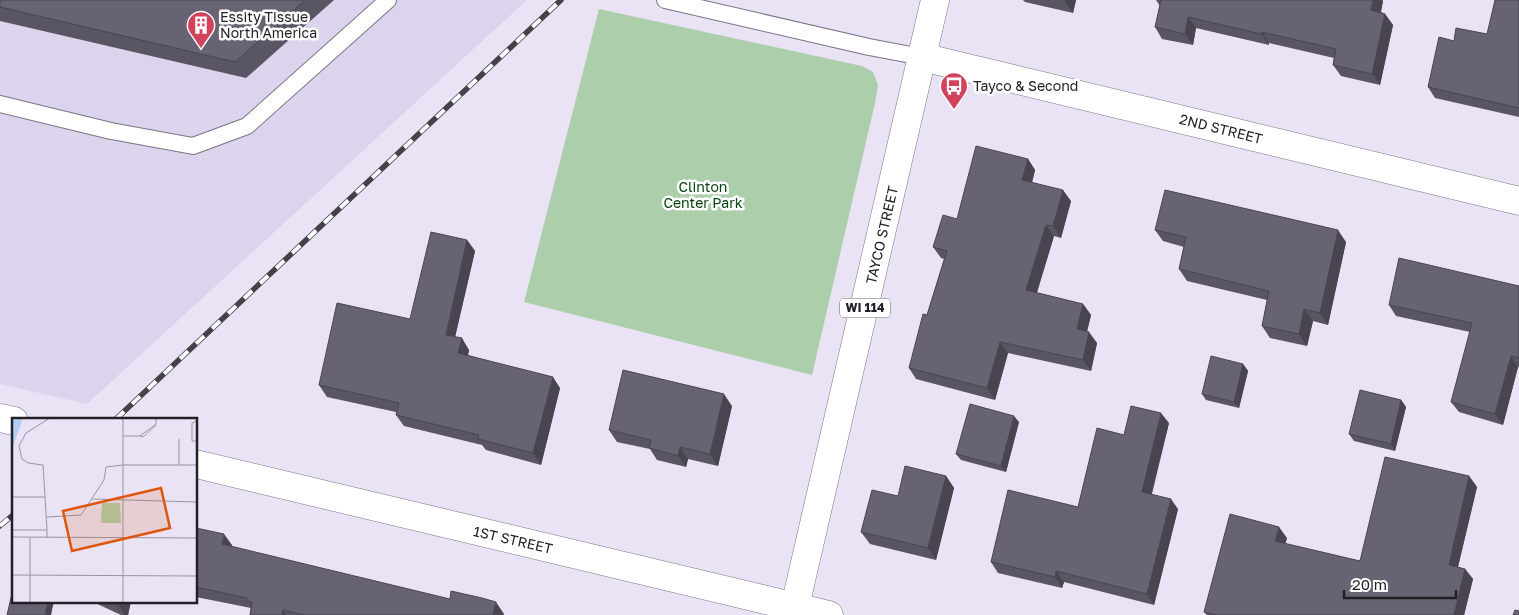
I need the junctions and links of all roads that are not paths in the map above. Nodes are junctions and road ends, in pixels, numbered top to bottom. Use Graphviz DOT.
graph roads {
  1 [pos="388,0"];
  2 [pos="665,0"];
  3 [pos="935,0"];
  4 [pos="922,57"];
  5 [pos="0,104"];
  6 [pos="1519,201"];
  7 [pos="198,464"];
  8 [pos="794,611"];
  9 [pos="829,615"];
  1 -- 5 [label="lane"];
  2 -- 4 [label="lane"];
  3 -- 4 [label="street, TAYCO STREET / WI 114"];
  4 -- 6 [label="street, 2ND STREET"];
  4 -- 8 [label="street, TAYCO STREET / WI 114"];
  7 -- 8 [label="street, 1ST STREET"];
  8 -- 9 [label="street, 1ST STREET"];
}
